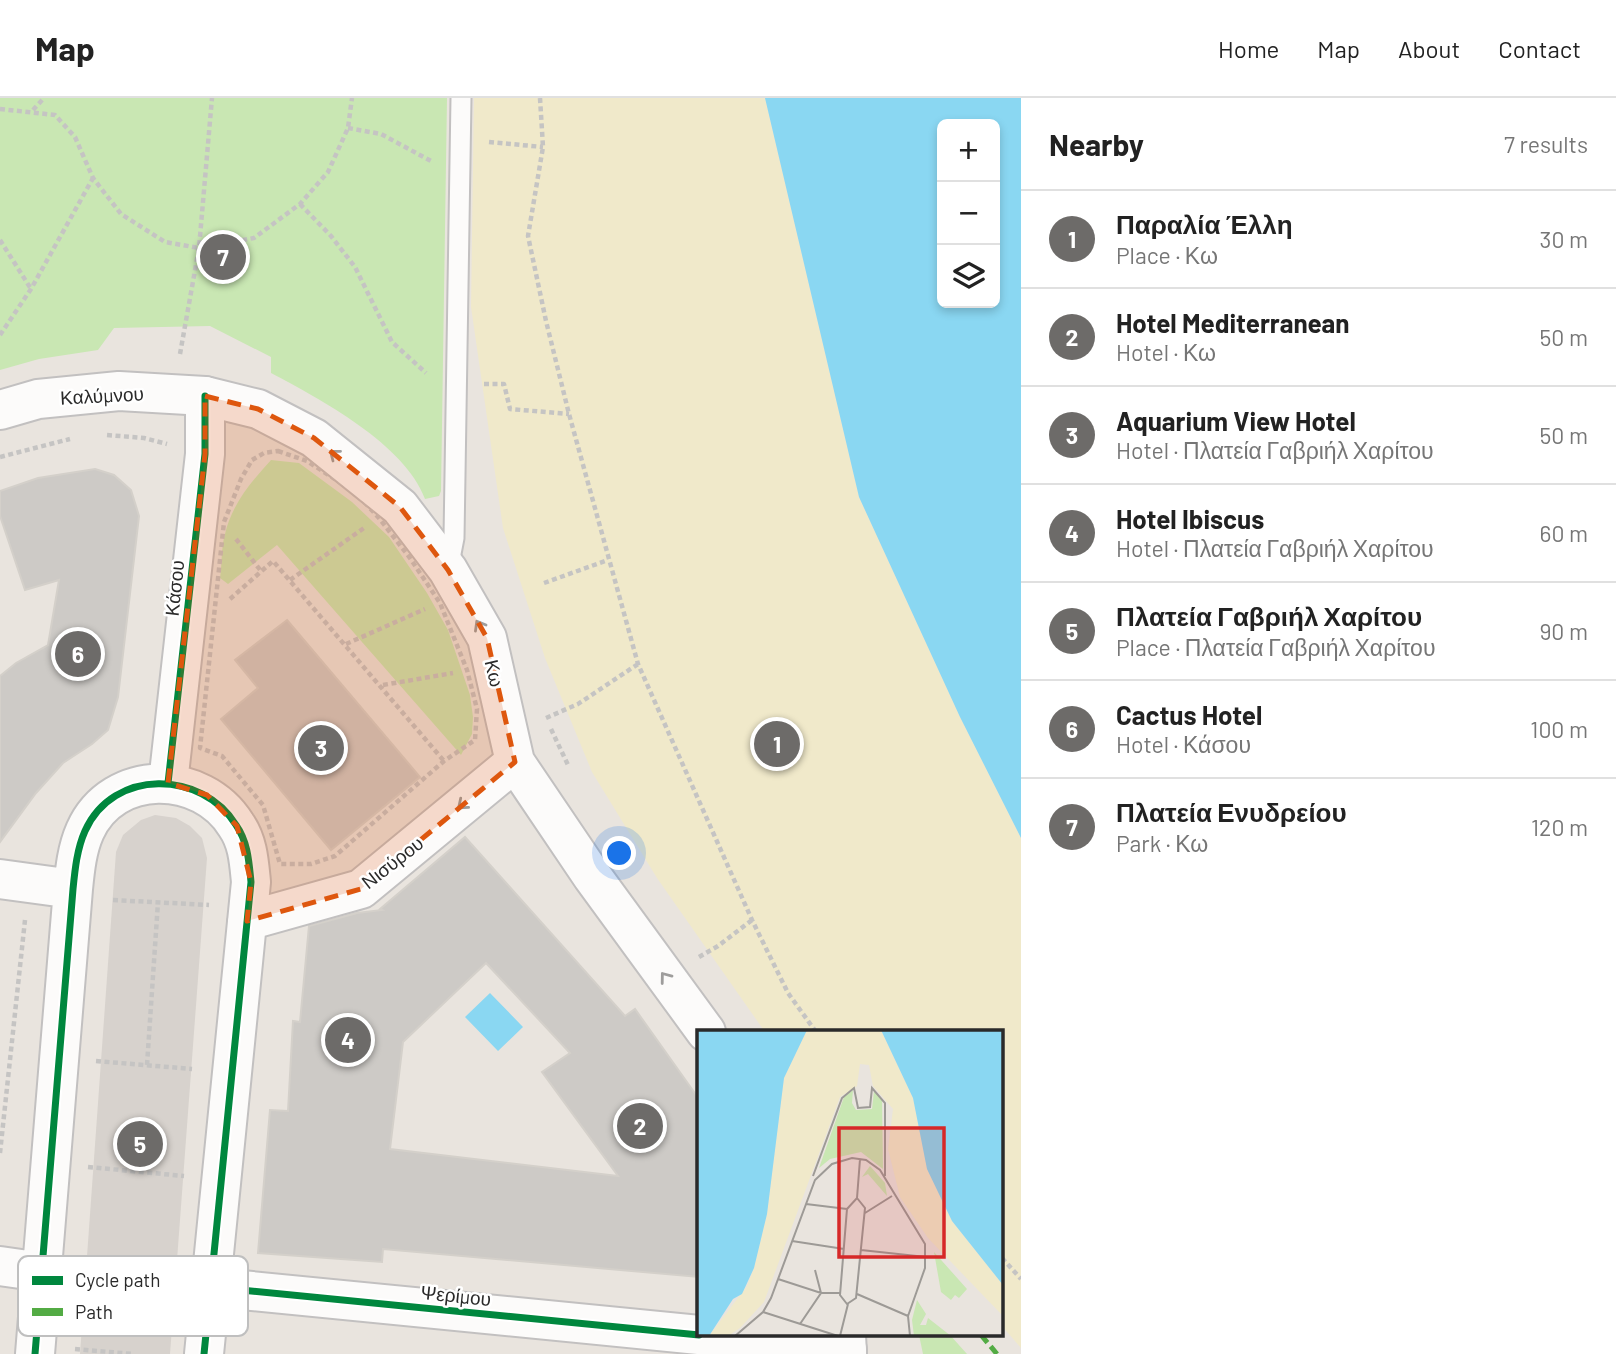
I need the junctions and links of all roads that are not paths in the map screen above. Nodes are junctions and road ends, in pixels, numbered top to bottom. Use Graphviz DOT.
graph roads {
  1 [pos="461,98"];
  2 [pos="205,396"];
  3 [pos="0,410"];
  4 [pos="444,586"];
  5 [pos="515,762"];
  6 [pos="168,783"];
  7 [pos="0,879"];
  8 [pos="89,894"];
  9 [pos="228,920"];
  10 [pos="705,1030"];
  11 [pos="44,1256"];
  12 [pos="212,1256"];
  13 [pos="0,1266"];
  14 [pos="18,1269"];
  15 [pos="248,1291"];
  16 [pos="697,1335"];
  17 [pos="206,1336"];
  18 [pos="713,1336"];
  19 [pos="847,1346"];
  20 [pos="204,1354"];
  1 -- 4 [label="lane"];
  2 -- 3 [label="street, Καλύμνου"];
  4 -- 2 [label="street, Κω, one-way"];
  2 -- 6 [label="street, Κάσου"];
  5 -- 4 [label="street, Κω, one-way"];
  5 -- 9 [label="street, Νισύρου, one-way"];
  10 -- 5 [label="street, Κω, one-way"];
  6 -- 8 [label="street"];
  6 -- 9 [label="street"];
  7 -- 8 [label="street"];
  8 -- 11 [label="street"];
  9 -- 12 [label="street"];
  13 -- 14 [label="street"];
  15 -- 16 [label="street, Ψερίμου"];
  17 -- 20 [label="street"];
  18 -- 19 [label="street, Ψερίμου"];
}
